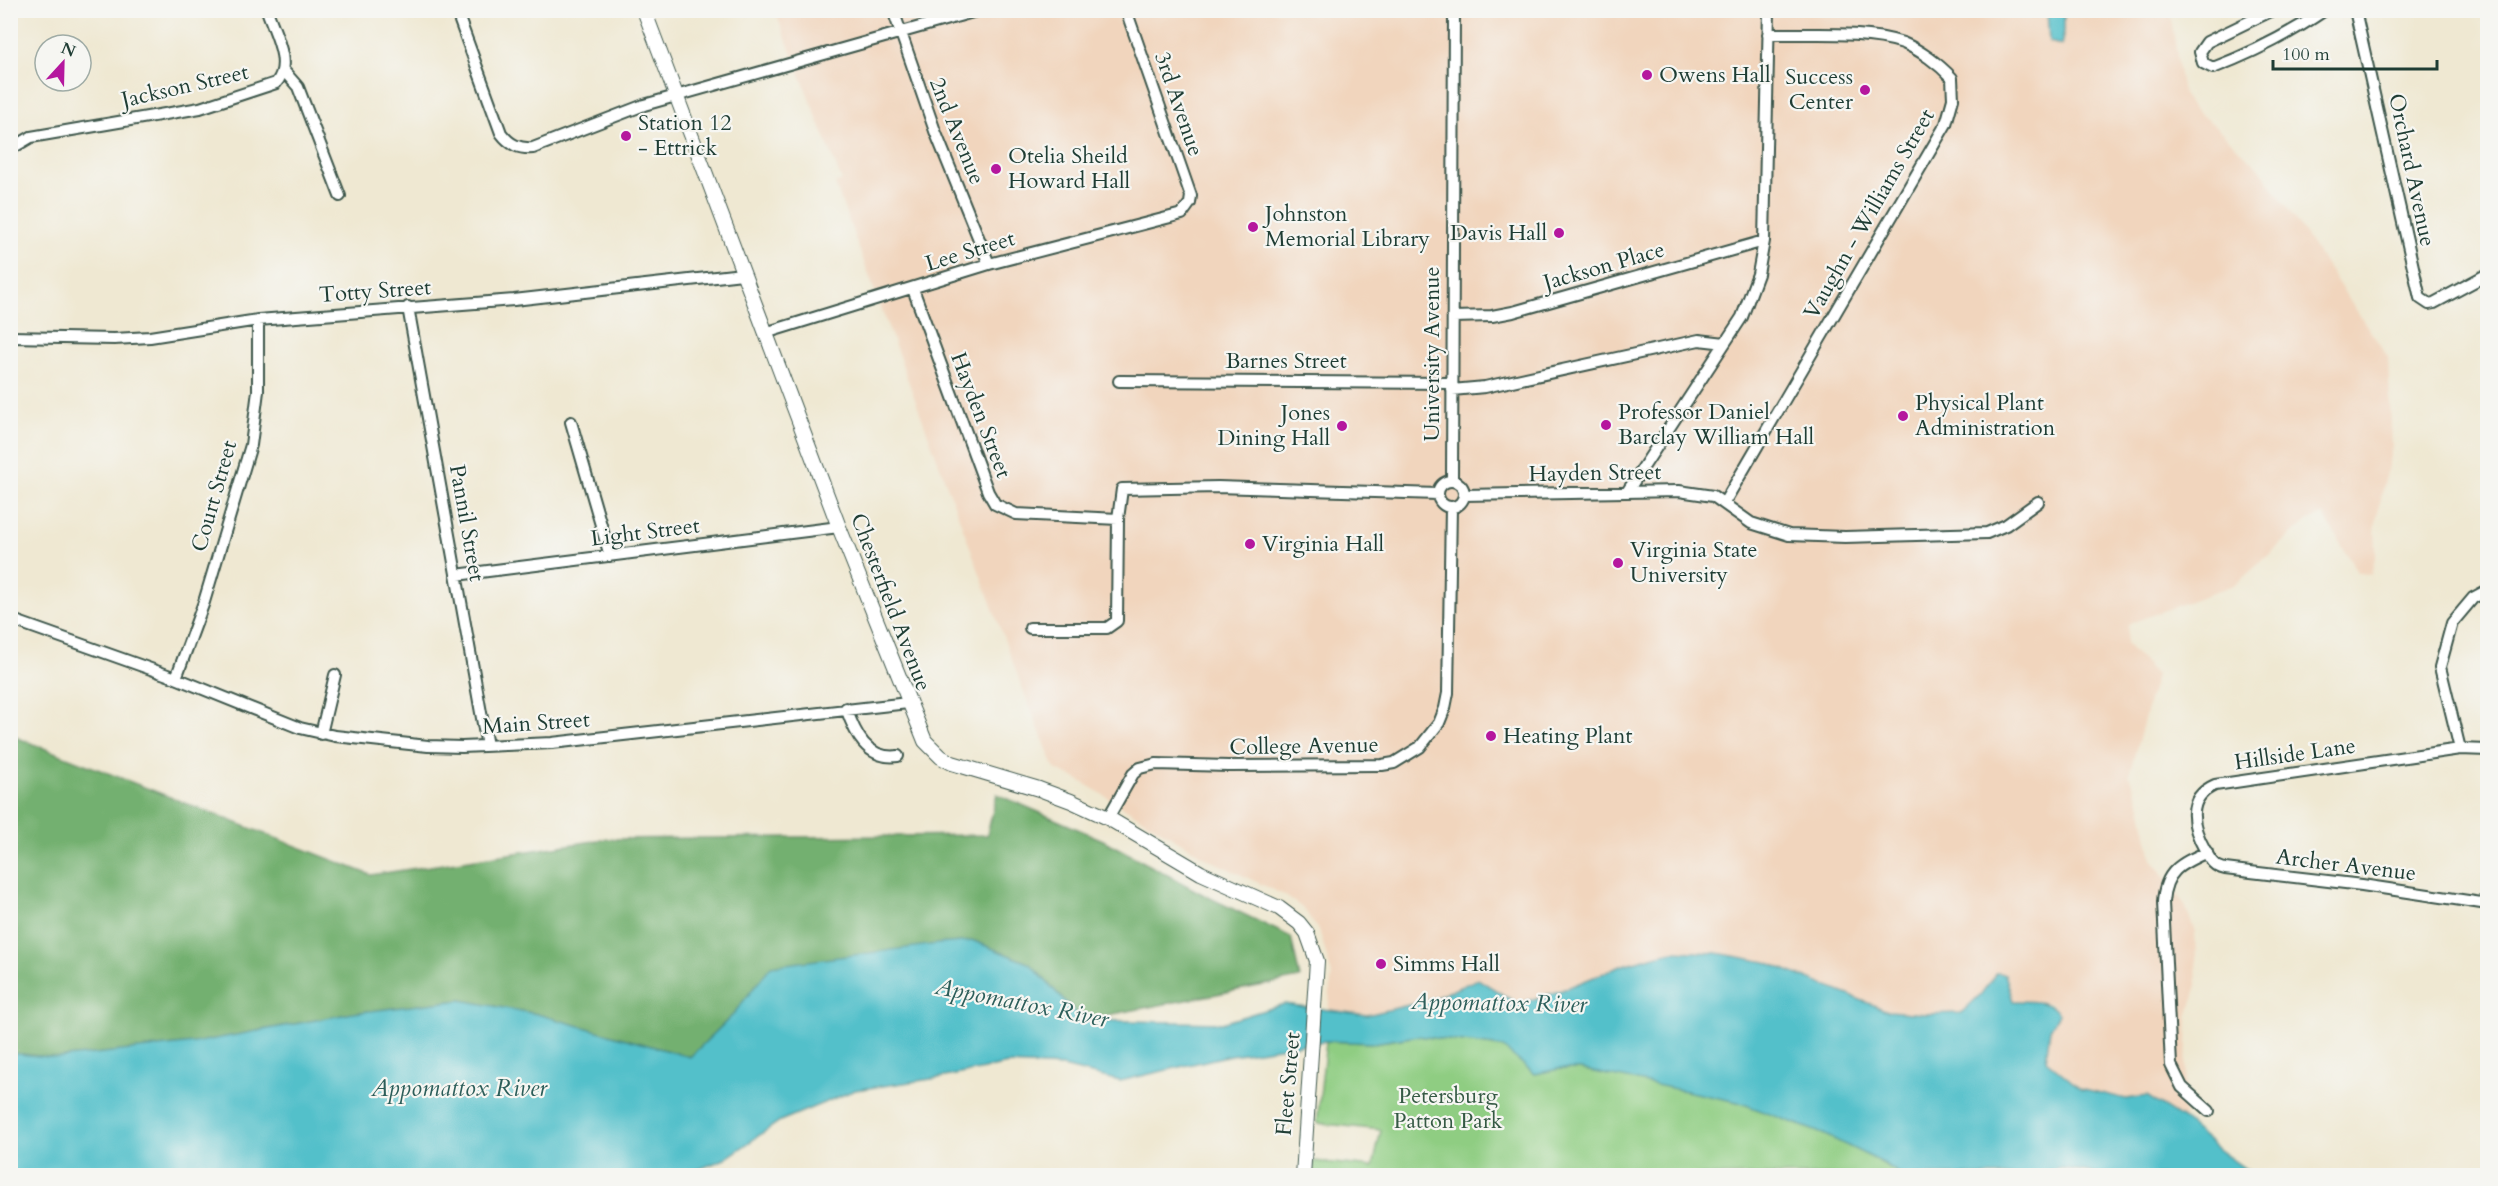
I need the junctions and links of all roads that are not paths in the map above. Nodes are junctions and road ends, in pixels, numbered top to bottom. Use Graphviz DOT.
graph roads {
  1 [pos="267,10"];
  2 [pos="456,10"];
  3 [pos="644,10"];
  4 [pos="892,10"];
  5 [pos="980,10"];
  6 [pos="1126,10"];
  7 [pos="1454,10"];
  8 [pos="1769,10"];
  9 [pos="2273,10"];
  10 [pos="2325,10"];
  11 [pos="2355,10"];
  12 [pos="901,33"];
  13 [pos="1768,34"];
  14 [pos="284,71"];
  15 [pos="677,96"];
  16 [pos="10,152"];
  17 [pos="340,196"];
  18 [pos="1186,209"];
  19 [pos="1764,241"];
  20 [pos="989,264"];
  21 [pos="742,274"];
  22 [pos="2487,274"];
  23 [pos="913,289"];
  24 [pos="408,307"];
  25 [pos="1453,317"];
  26 [pos="258,320"];
  27 [pos="765,333"];
  28 [pos="10,337"];
  29 [pos="1725,343"];
  30 [pos="1119,381"];
  31 [pos="1452,386"];
  32 [pos="571,422"];
  33 [pos="1452,481"];
  34 [pos="1627,492"];
  35 [pos="1438,494"];
  36 [pos="1464,495"];
  37 [pos="2038,502"];
  38 [pos="1724,503"];
  39 [pos="1451,507"];
  40 [pos="1118,519"];
  41 [pos="839,527"];
  42 [pos="610,556"];
  43 [pos="456,575"];
  44 [pos="2487,590"];
  45 [pos="10,619"];
  46 [pos="1030,628"];
  47 [pos="335,675"];
  48 [pos="176,678"];
  49 [pos="908,703"];
  50 [pos="846,708"];
  51 [pos="321,734"];
  52 [pos="487,746"];
  53 [pos="2460,749"];
  54 [pos="2487,750"];
  55 [pos="898,756"];
  56 [pos="1108,819"];
  57 [pos="2206,852"];
  58 [pos="2487,904"];
  59 [pos="1317,997"];
  60 [pos="2209,1111"];
  61 [pos="1303,1176"];
  1 -- 14 [label="street"];
  2 -- 15 [label="street"];
  3 -- 15 [label="main road, Chesterfield Avenue"];
  4 -- 12 [label="street, 2nd Avenue"];
  5 -- 12 [label="street"];
  6 -- 18 [label="street, 3rd Avenue"];
  7 -- 25 [label="street, University Avenue"];
  8 -- 13 [label="street"];
  9 -- 10 [label="street"];
  11 -- 22 [label="street, Orchard Avenue"];
  12 -- 15 [label="street"];
  12 -- 20 [label="street, 2nd Avenue"];
  13 -- 19 [label="street"];
  13 -- 38 [label="street, Vaughn - Williams Street"];
  14 -- 16 [label="street, Jackson Street"];
  14 -- 17 [label="street"];
  15 -- 21 [label="main road, Chesterfield Avenue"];
  18 -- 20 [label="street, Lee Street"];
  19 -- 25 [label="street, Jackson Place"];
  19 -- 29 [label="street"];
  20 -- 23 [label="street, Lee Street"];
  21 -- 24 [label="street, Totty Street"];
  21 -- 27 [label="main road, Chesterfield Avenue"];
  23 -- 27 [label="street, Lee Street"];
  23 -- 40 [label="street, Hayden Street"];
  24 -- 26 [label="street, Totty Street"];
  24 -- 43 [label="street, Pannil Street"];
  25 -- 31 [label="street, University Avenue"];
  26 -- 28 [label="street, Totty Street"];
  26 -- 48 [label="street, Court Street"];
  27 -- 41 [label="main road, Chesterfield Avenue"];
  29 -- 31 [label="street, Barnes Street"];
  29 -- 34 [label="street"];
  30 -- 31 [label="street, Barnes Street"];
  31 -- 33 [label="street, University Avenue"];
  32 -- 42 [label="street"];
  33 -- 35 [label="street"];
  33 -- 36 [label="street"];
  34 -- 36 [label="street, Hayden Street"];
  34 -- 38 [label="street, Hayden Street"];
  35 -- 39 [label="street"];
  35 -- 40 [label="street"];
  36 -- 39 [label="street"];
  37 -- 38 [label="street, Hayden Street"];
  39 -- 56 [label="street, College Avenue"];
  40 -- 46 [label="street"];
  41 -- 42 [label="street, Light Street"];
  41 -- 49 [label="main road, Chesterfield Avenue"];
  42 -- 43 [label="street, Light Street"];
  43 -- 52 [label="street, Pannil Street"];
  44 -- 53 [label="street"];
  45 -- 48 [label="street, Main Street"];
  47 -- 51 [label="street"];
  48 -- 51 [label="street, Main Street"];
  49 -- 50 [label="street, Main Street"];
  49 -- 56 [label="main road, Chesterfield Avenue"];
  50 -- 52 [label="street, Main Street"];
  50 -- 55 [label="street"];
  51 -- 52 [label="street, Main Street"];
  53 -- 54 [label="street, Hillside Lane"];
  53 -- 57 [label="street, Hillside Lane"];
  56 -- 59 [label="main road, Chesterfield Avenue"];
  57 -- 58 [label="street, Archer Avenue"];
  57 -- 60 [label="street"];
  59 -- 61 [label="main road, Fleet Street"];
}
